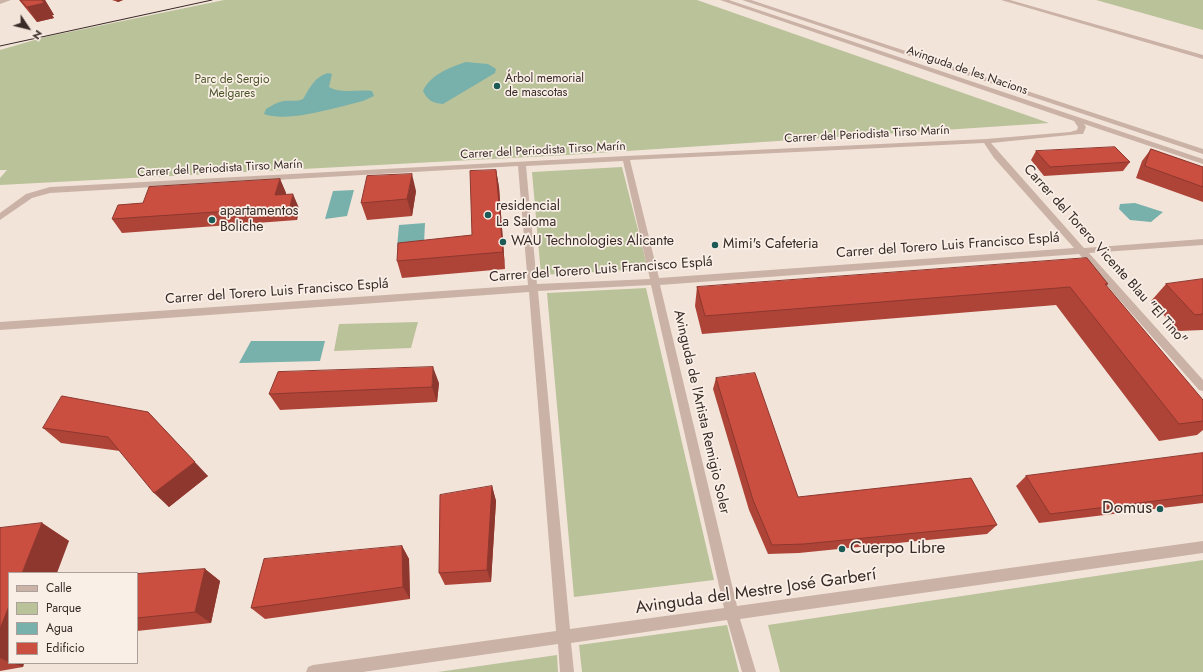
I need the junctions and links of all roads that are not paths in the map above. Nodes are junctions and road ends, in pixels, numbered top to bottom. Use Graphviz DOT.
graph roads {
  1 [pos="8,0"];
  2 [pos="724,0"];
  3 [pos="746,0"];
  4 [pos="1004,0"];
  5 [pos="0,2"];
  6 [pos="1203,57"];
  7 [pos="1076,119"];
  8 [pos="986,141"];
  9 [pos="1203,152"];
  10 [pos="626,158"];
  11 [pos="1203,162"];
  12 [pos="522,165"];
  13 [pos="0,217"];
  14 [pos="1203,242"];
  15 [pos="1081,250"];
  16 [pos="654,281"];
  17 [pos="534,288"];
  18 [pos="0,326"];
  19 [pos="1203,387"];
  20 [pos="1203,547"];
  21 [pos="732,613"];
  22 [pos="564,638"];
  23 [pos="313,672"];
  24 [pos="567,672"];
  25 [pos="749,672"];
  1 -- 5 [label="street"];
  2 -- 7 [label="street, Avinguda de les Nacions"];
  3 -- 9 [label="street, Avinguda de les Nacions"];
  4 -- 6 [label="street"];
  7 -- 8 [label="street, Carrer del Periodista Tirso Marín"];
  7 -- 11 [label="street, Avinguda de les Nacions"];
  8 -- 10 [label="street, Carrer del Periodista Tirso Marín"];
  8 -- 15 [label="street, Carrer del Torero Vicente Blau \"El Tino\""];
  10 -- 12 [label="street, Carrer del Periodista Tirso Marín"];
  10 -- 16 [label="street, Avinguda de l'Artista Remigio Soler"];
  12 -- 13 [label="street, Carrer del Periodista Tirso Marín"];
  12 -- 17 [label="street"];
  14 -- 15 [label="street, Carrer del Torero Luis Francisco Esplá"];
  15 -- 16 [label="street, Carrer del Torero Luis Francisco Esplá"];
  15 -- 19 [label="street, Carrer del Torero Vicente Blau \"El Tino\""];
  16 -- 17 [label="street, Carrer del Torero Luis Francisco Esplá"];
  16 -- 21 [label="street, Avinguda de l'Artista Remigio Soler"];
  17 -- 18 [label="street, Carrer del Torero Luis Francisco Esplá"];
  17 -- 22 [label="street"];
  20 -- 21 [label="street, Avinguda del Mestre José Garberí"];
  21 -- 22 [label="street, Avinguda del Mestre José Garberí"];
  21 -- 25 [label="street, Avinguda de l'Artista Remigio Soler"];
  22 -- 23 [label="street, Avinguda del Mestre José Garberí"];
  22 -- 24 [label="street"];
}
